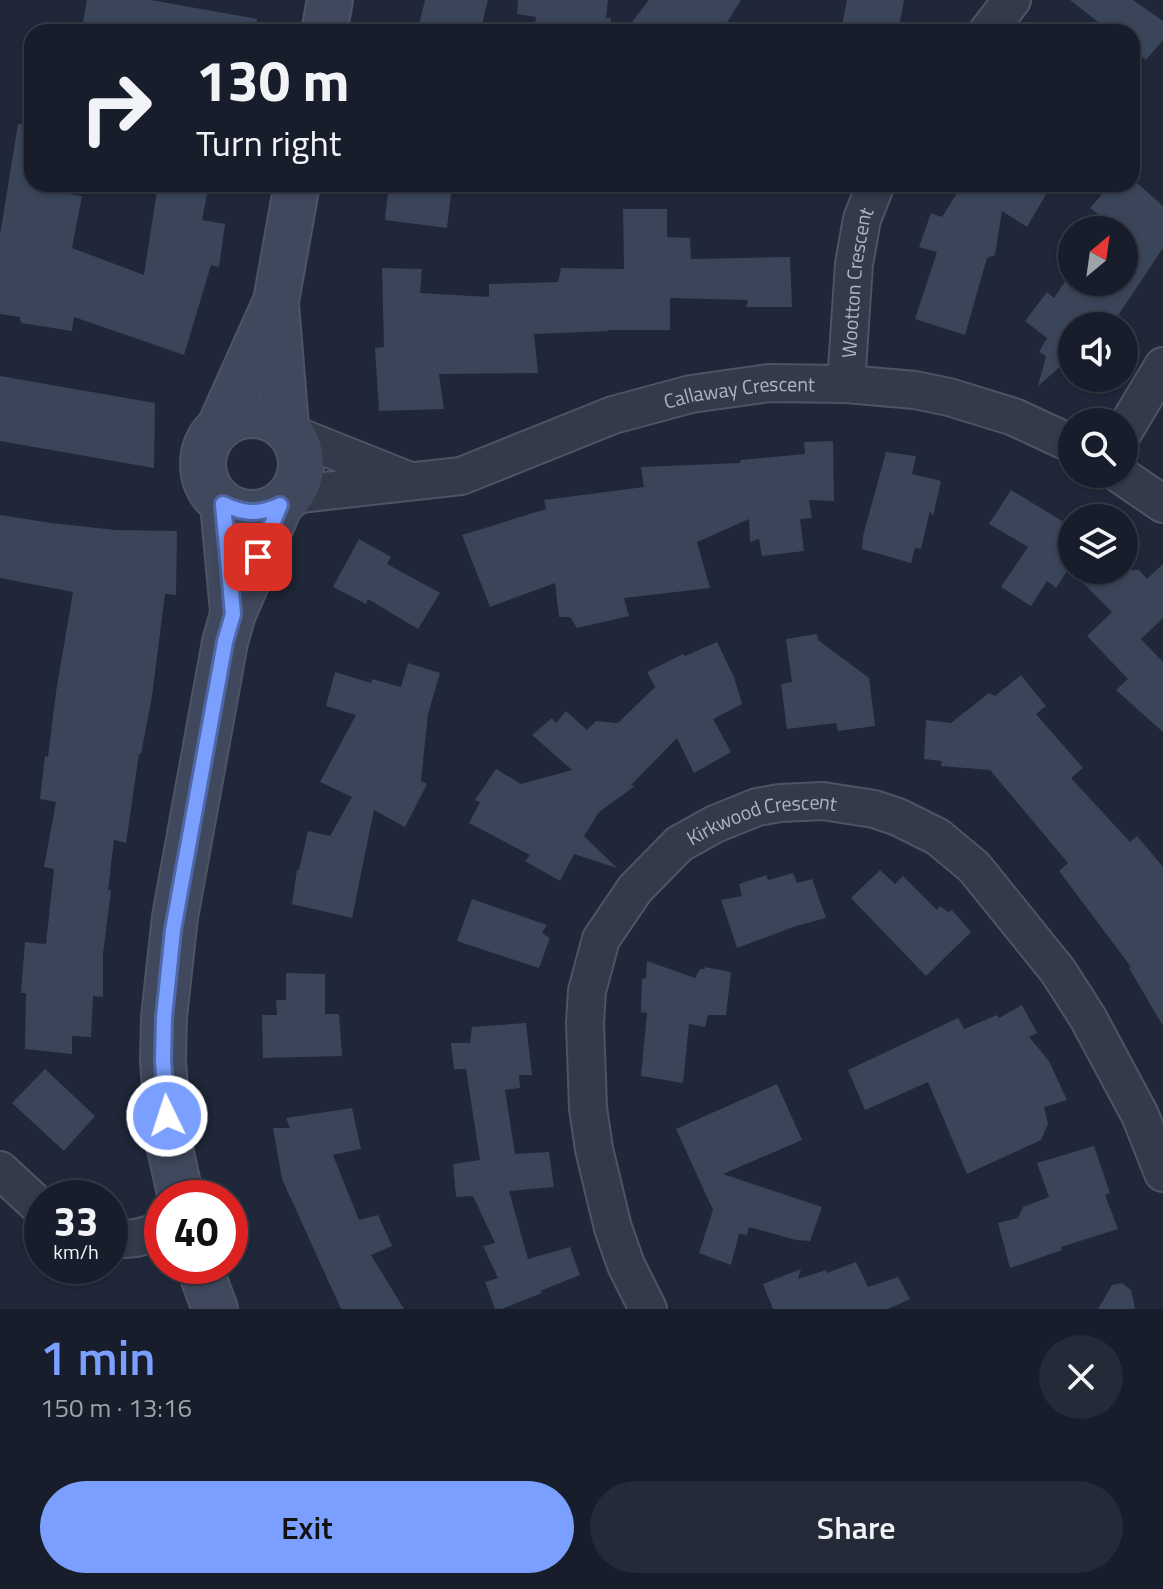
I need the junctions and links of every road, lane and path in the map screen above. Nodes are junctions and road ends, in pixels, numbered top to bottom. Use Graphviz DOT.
graph roads {
  1 [pos="330,0"];
  2 [pos="1012,0"];
  3 [pos="326,24"];
  4 [pos="993,24"];
  5 [pos="296,192"];
  6 [pos="873,192"];
  7 [pos="276,301"];
  8 [pos="1163,366"];
  9 [pos="846,384"];
  10 [pos="1138,408"];
  11 [pos="220,426"];
  12 [pos="289,430"];
  13 [pos="1058,437"];
  14 [pos="411,481"];
  15 [pos="1138,487"];
  16 [pos="286,500"];
  17 [pos="223,504"];
  18 [pos="1163,504"];
  19 [pos="233,614"];
  20 [pos="0,1170"];
  21 [pos="1163,1173"];
  22 [pos="177,1180"];
  23 [pos="24,1192"];
  24 [pos="206,1284"];
  25 [pos="215,1309"];
  26 [pos="648,1309"];
  1 -- 3 [label="street"];
  2 -- 4 [label="street"];
  5 -- 7 [label="street"];
  6 -- 9 [label="street, Wootton Crescent"];
  7 -- 11 [label="street"];
  7 -- 12 [label="street"];
  8 -- 10 [label="street"];
  9 -- 13 [label="street, Callaway Crescent"];
  9 -- 14 [label="street, Callaway Crescent"];
  11 -- 12 [label="street"];
  11 -- 17 [label="street"];
  12 -- 14 [label="street, Callaway Crescent"];
  12 -- 16 [label="street"];
  14 -- 16 [label="street, Callaway Crescent"];
  15 -- 18 [label="street"];
  16 -- 17 [label="street"];
  16 -- 19 [label="street"];
  17 -- 19 [label="street"];
  19 -- 22 [label="street"];
  20 -- 23 [label="street"];
  21 -- 26 [label="street, Kirkwood Crescent"];
  24 -- 25 [label="street"];
}
